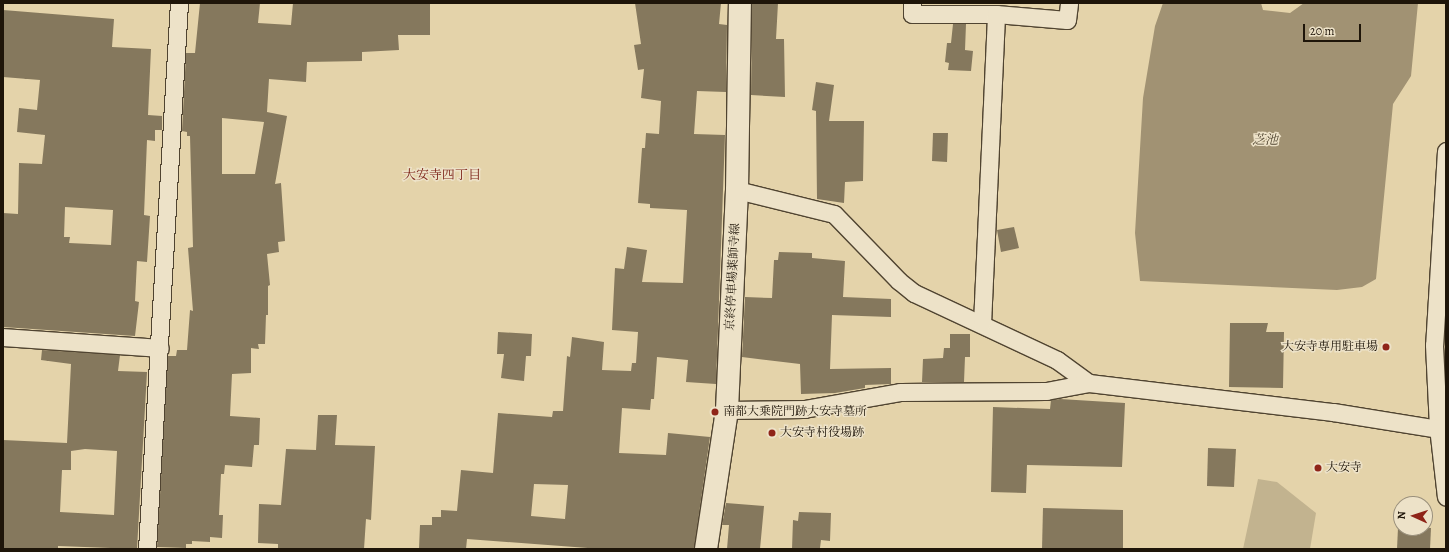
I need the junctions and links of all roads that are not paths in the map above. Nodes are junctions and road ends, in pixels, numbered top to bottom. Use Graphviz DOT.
graph roads {
  1 [pos="179,3"];
  2 [pos="740,3"];
  3 [pos="912,3"];
  4 [pos="1069,3"];
  5 [pos="996,14"];
  6 [pos="1446,152"];
  7 [pos="737,190"];
  8 [pos="982,324"];
  9 [pos="3,337"];
  10 [pos="160,348"];
  11 [pos="1089,383"];
  12 [pos="727,410"];
  13 [pos="1442,428"];
  14 [pos="1446,497"];
  15 [pos="147,549"];
  16 [pos="706,549"];
  1 -- 10 [label="street"];
  2 -- 7 [label="main road, 京終停車場薬師寺線"];
  3 -- 5 [label="street"];
  4 -- 5 [label="street"];
  5 -- 8 [label="street"];
  6 -- 13 [label="street"];
  7 -- 8 [label="street"];
  7 -- 12 [label="main road, 京終停車場薬師寺線"];
  8 -- 11 [label="street"];
  9 -- 10 [label="street"];
  10 -- 15 [label="street"];
  11 -- 12 [label="street"];
  11 -- 13 [label="street"];
  12 -- 16 [label="main road, 京終停車場薬師寺線"];
  13 -- 14 [label="street"];
}
